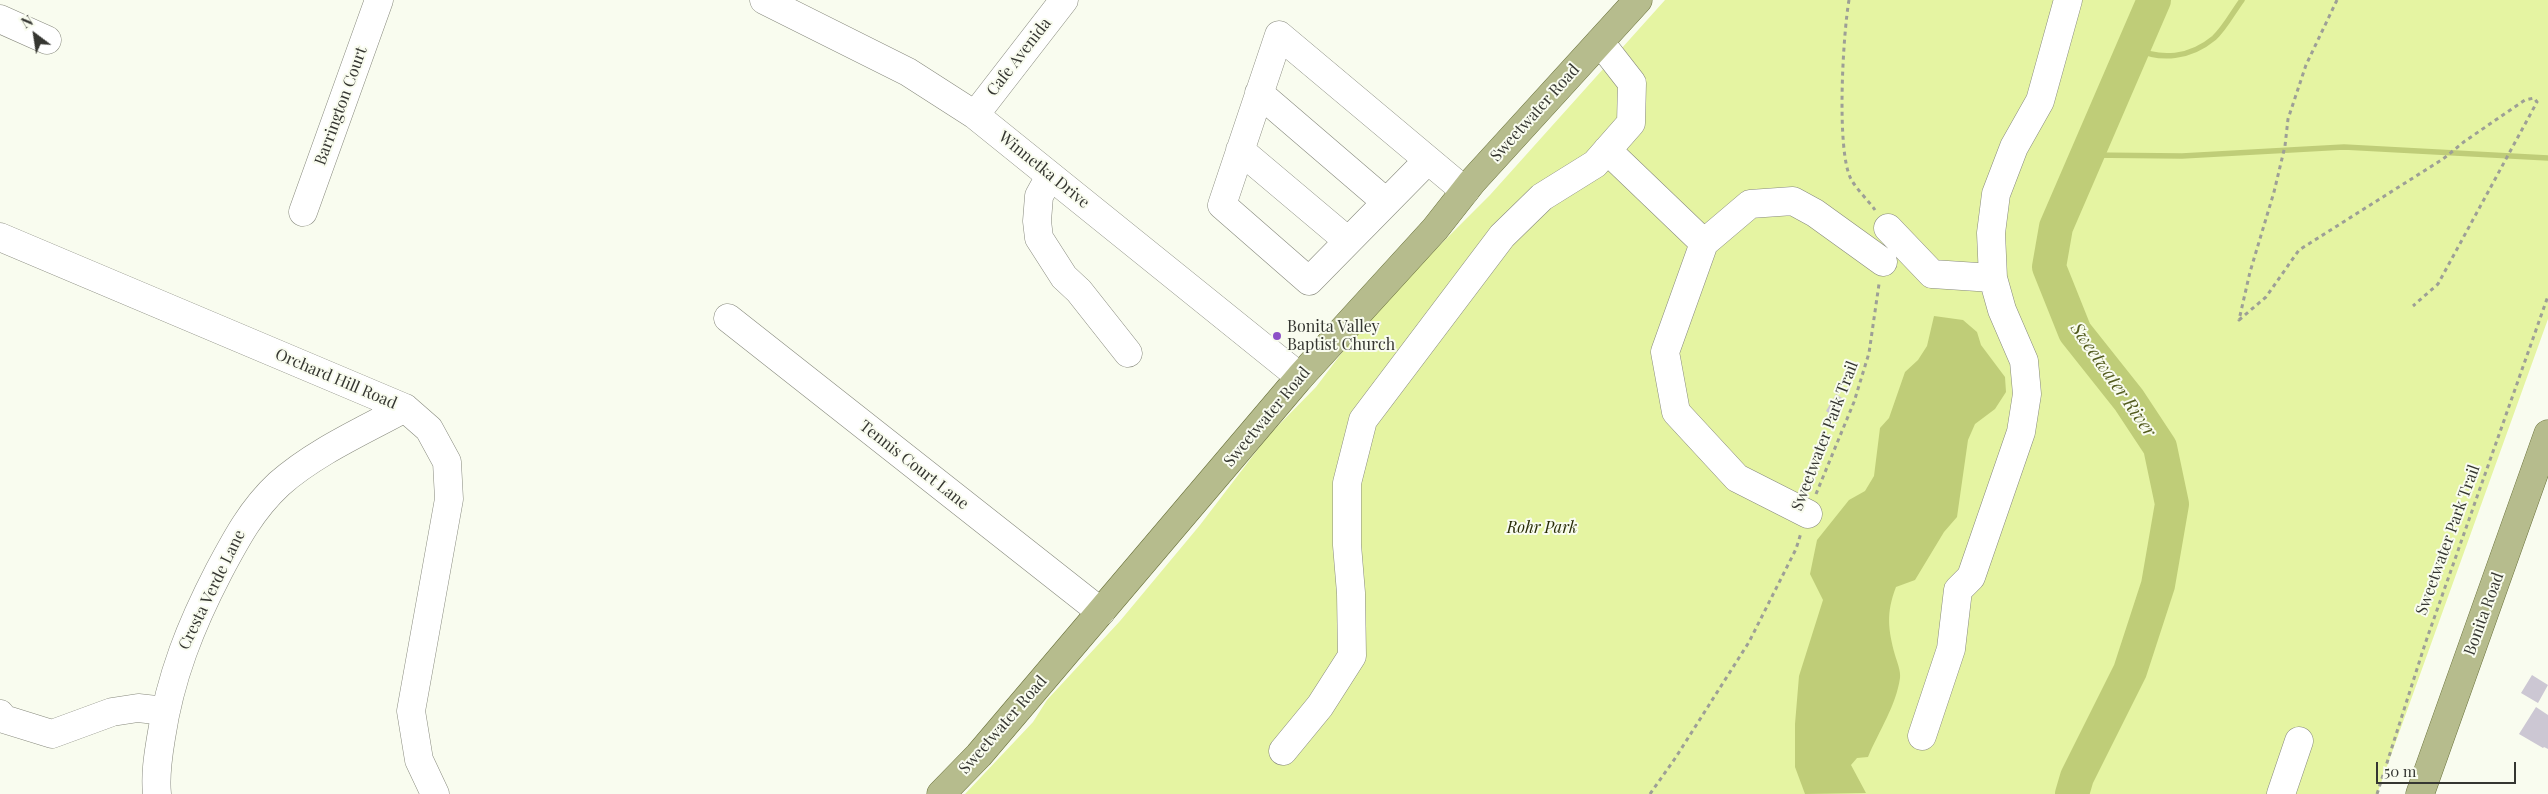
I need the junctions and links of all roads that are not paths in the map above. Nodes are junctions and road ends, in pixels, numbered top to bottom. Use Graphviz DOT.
graph roads {
  1 [pos="379,0"];
  2 [pos="764,0"];
  3 [pos="1064,0"];
  4 [pos="1638,0"];
  5 [pos="2068,0"];
  6 [pos="0,19"];
  7 [pos="47,40"];
  8 [pos="1600,42"];
  9 [pos="1259,93"];
  10 [pos="975,115"];
  11 [pos="1240,150"];
  12 [pos="1608,150"];
  13 [pos="1428,160"];
  14 [pos="1050,176"];
  15 [pos="1465,191"];
  16 [pos="1386,202"];
  17 [pos="303,212"];
  18 [pos="1888,228"];
  19 [pos="0,237"];
  20 [pos="1348,241"];
  21 [pos="1704,243"];
  22 [pos="1883,262"];
  23 [pos="1993,278"];
  24 [pos="728,318"];
  25 [pos="1128,353"];
  26 [pos="1300,377"];
  27 [pos="405,408"];
  28 [pos="2548,434"];
  29 [pos="1808,514"];
  30 [pos="1101,612"];
  31 [pos="165,711"];
  32 [pos="0,714"];
  33 [pos="1922,736"];
  34 [pos="2299,741"];
  35 [pos="1283,751"];
  36 [pos="157,794"];
  37 [pos="435,794"];
  38 [pos="941,794"];
  39 [pos="2281,794"];
  40 [pos="2420,794"];
  1 -- 17 [label="street, Barrington Court"];
  2 -- 10 [label="street, Winnetka Drive"];
  3 -- 10 [label="street, Cafe Avenida"];
  4 -- 8 [label="main road, Sweetwater Road"];
  5 -- 23 [label="street"];
  6 -- 7 [label="street"];
  8 -- 12 [label="street"];
  8 -- 15 [label="main road, Sweetwater Road"];
  9 -- 11 [label="street"];
  9 -- 13 [label="street"];
  9 -- 16 [label="street"];
  10 -- 14 [label="street, Winnetka Drive"];
  11 -- 20 [label="street"];
  11 -- 20 [label="street"];
  12 -- 21 [label="street"];
  12 -- 35 [label="street"];
  13 -- 15 [label="street"];
  13 -- 16 [label="street"];
  14 -- 25 [label="street"];
  14 -- 26 [label="street, Winnetka Drive"];
  15 -- 26 [label="main road, Sweetwater Road"];
  16 -- 20 [label="street"];
  18 -- 23 [label="street"];
  19 -- 27 [label="street, Orchard Hill Road"];
  21 -- 22 [label="street"];
  21 -- 29 [label="street"];
  23 -- 33 [label="street"];
  24 -- 30 [label="street, Tennis Court Lane"];
  26 -- 30 [label="main road, Sweetwater Road"];
  27 -- 31 [label="street, Cresta Verde Lane"];
  27 -- 37 [label="street, Orchard Hill Road"];
  28 -- 40 [label="main road, Bonita Road"];
  30 -- 38 [label="main road, Sweetwater Road"];
  31 -- 32 [label="street"];
  31 -- 36 [label="street, Cresta Verde Lane"];
  34 -- 39 [label="street"];
}
